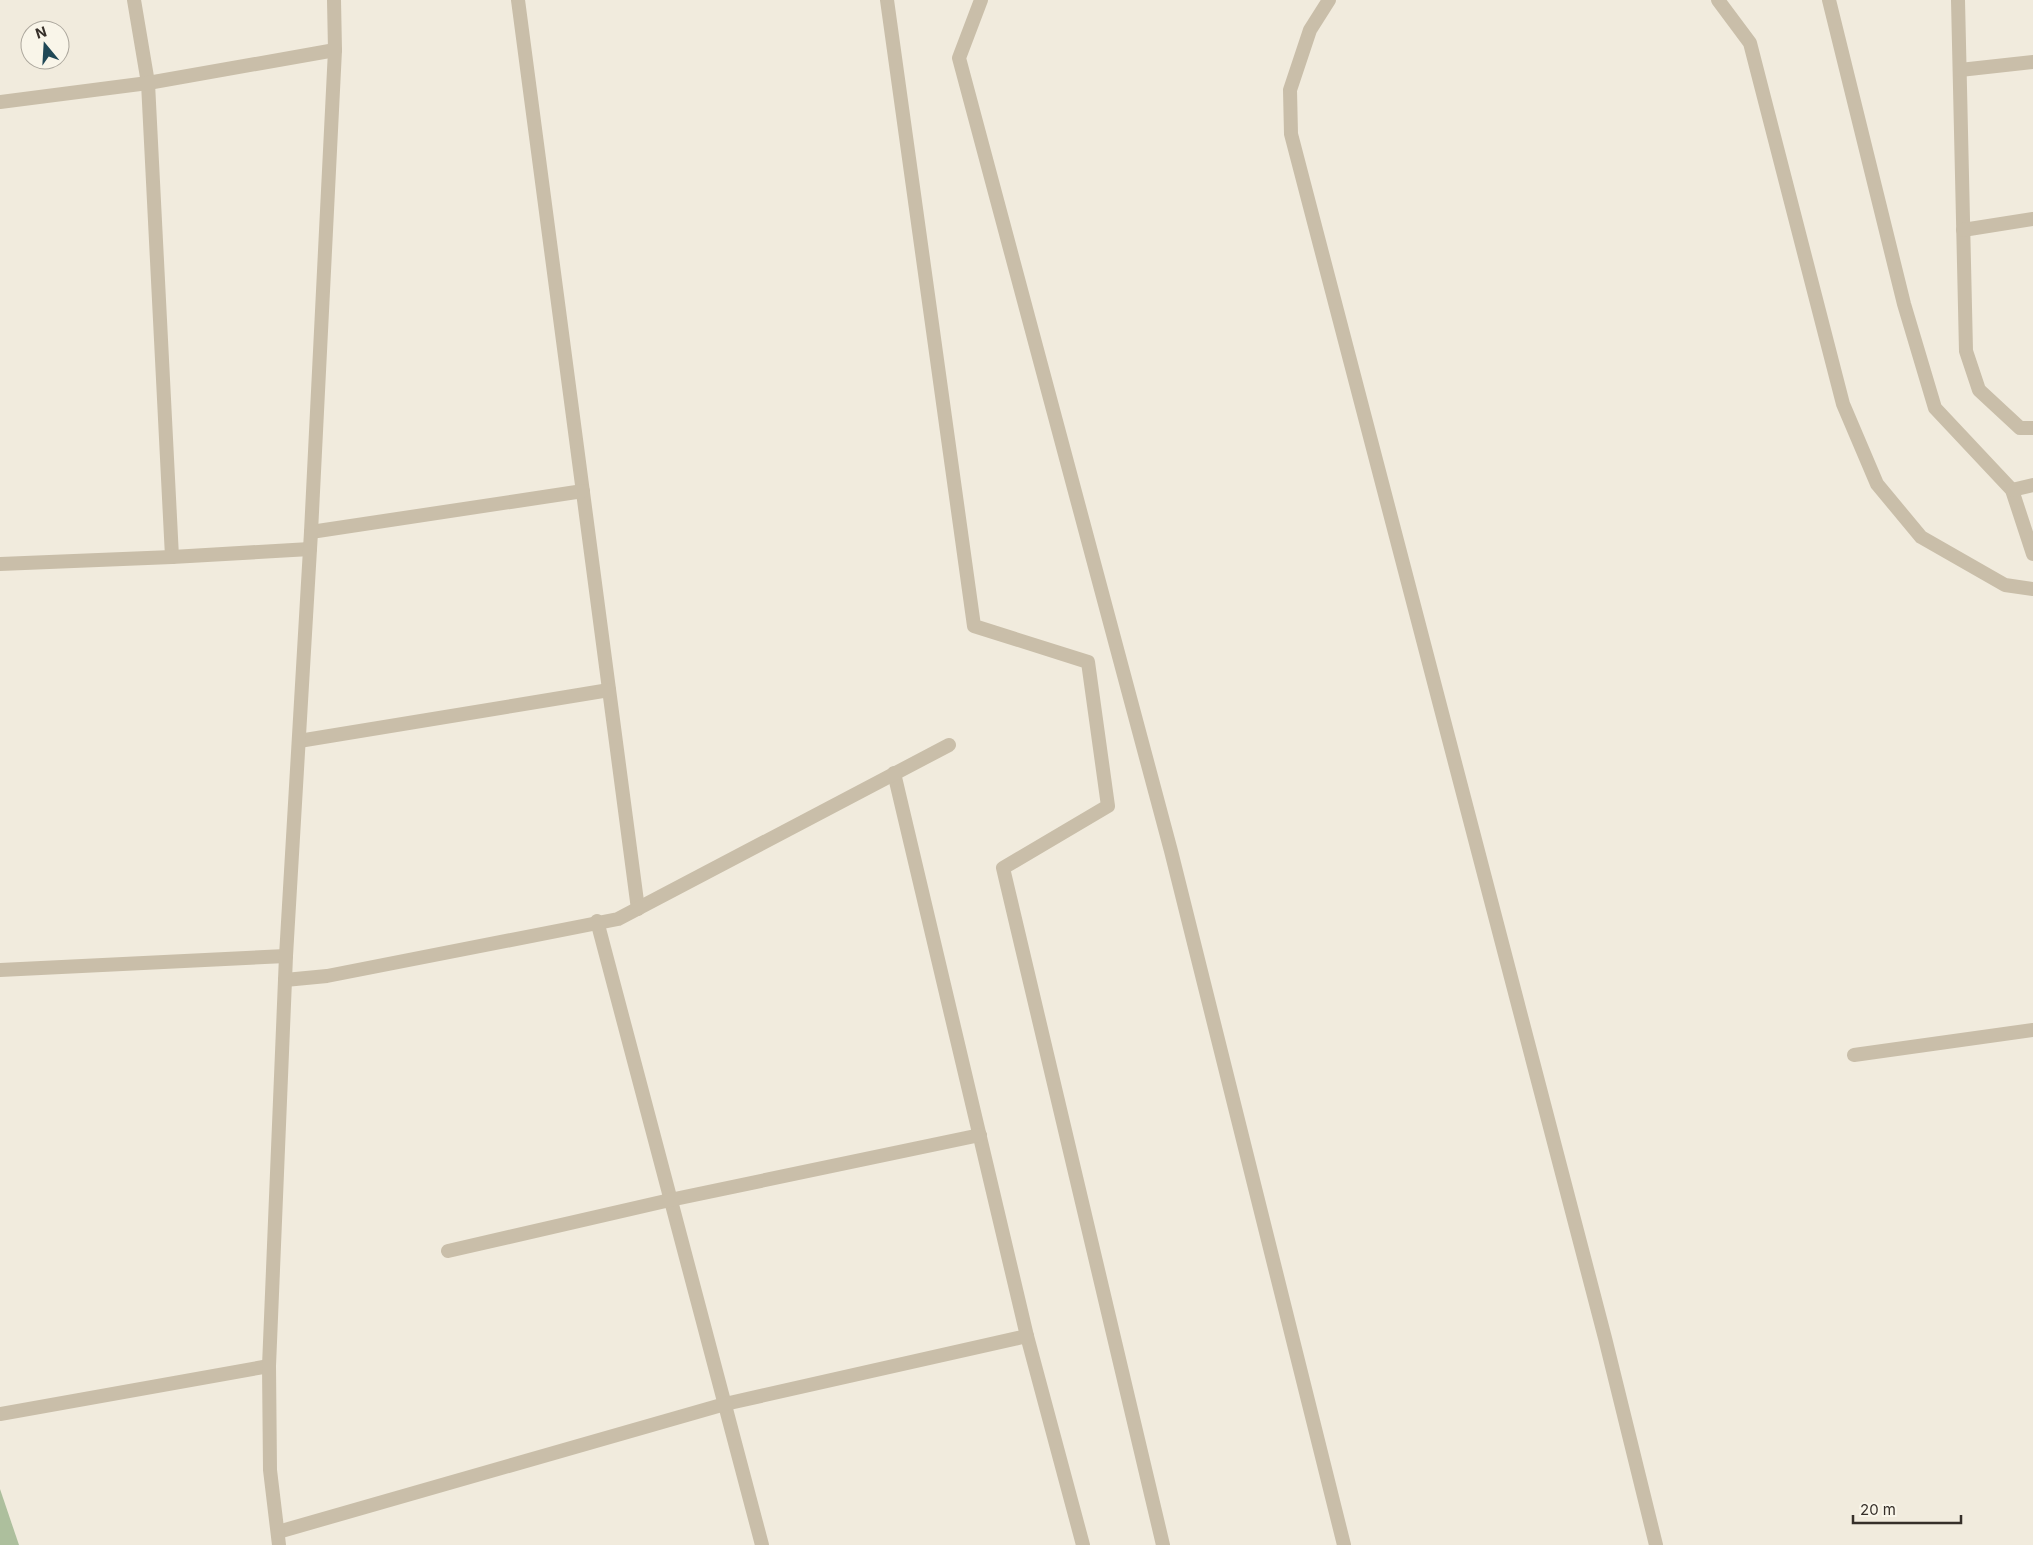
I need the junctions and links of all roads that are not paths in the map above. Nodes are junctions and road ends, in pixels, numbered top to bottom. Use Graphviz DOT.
graph roads {
  1 [pos="134,0"];
  2 [pos="334,0"];
  3 [pos="518,0"];
  4 [pos="887,0"];
  5 [pos="981,0"];
  6 [pos="1329,0"];
  7 [pos="1718,0"];
  8 [pos="1829,0"];
  9 [pos="1958,0"];
  10 [pos="335,50"];
  11 [pos="2033,62"];
  12 [pos="1960,70"];
  13 [pos="148,83"];
  14 [pos="0,102"];
  15 [pos="2033,219"];
  16 [pos="1963,230"];
  17 [pos="2033,428"];
  18 [pos="2033,486"];
  19 [pos="2012,490"];
  20 [pos="583,491"];
  21 [pos="311,532"];
  22 [pos="310,549"];
  23 [pos="2033,554"];
  24 [pos="172,557"];
  25 [pos="0,564"];
  26 [pos="2033,589"];
  27 [pos="609,690"];
  28 [pos="300,741"];
  29 [pos="949,745"];
  30 [pos="894,773"];
  31 [pos="638,909"];
  32 [pos="597,922"];
  33 [pos="286,956"];
  34 [pos="0,970"];
  35 [pos="285,980"];
  36 [pos="2033,1030"];
  37 [pos="1854,1055"];
  38 [pos="980,1135"];
  39 [pos="670,1200"];
  40 [pos="448,1251"];
  41 [pos="1027,1336"];
  42 [pos="269,1366"];
  43 [pos="725,1404"];
  44 [pos="0,1414"];
  45 [pos="278,1538"];
  46 [pos="762,1545"];
  47 [pos="1083,1545"];
  48 [pos="1164,1545"];
  49 [pos="1344,1545"];
  50 [pos="1656,1545"];
  1 -- 13 [label="street"];
  2 -- 10 [label="street"];
  3 -- 20 [label="street"];
  4 -- 48 [label="street"];
  5 -- 49 [label="street"];
  6 -- 50 [label="street"];
  7 -- 26 [label="street"];
  8 -- 19 [label="street"];
  9 -- 12 [label="street"];
  10 -- 13 [label="street"];
  10 -- 21 [label="street"];
  11 -- 12 [label="street"];
  12 -- 16 [label="street"];
  13 -- 14 [label="street"];
  13 -- 24 [label="street"];
  15 -- 16 [label="street"];
  16 -- 17 [label="street"];
  18 -- 19 [label="street"];
  19 -- 23 [label="street"];
  20 -- 21 [label="street"];
  20 -- 27 [label="street"];
  21 -- 22 [label="street"];
  22 -- 24 [label="street"];
  22 -- 28 [label="street"];
  24 -- 25 [label="street"];
  27 -- 28 [label="street"];
  27 -- 31 [label="street"];
  28 -- 33 [label="street"];
  29 -- 30 [label="street"];
  30 -- 31 [label="street"];
  30 -- 38 [label="street"];
  31 -- 32 [label="street"];
  32 -- 35 [label="street"];
  32 -- 39 [label="street"];
  33 -- 34 [label="street"];
  33 -- 35 [label="street"];
  35 -- 42 [label="street"];
  36 -- 37 [label="street"];
  38 -- 39 [label="street"];
  38 -- 41 [label="street"];
  39 -- 40 [label="street"];
  39 -- 43 [label="street"];
  41 -- 43 [label="street"];
  41 -- 47 [label="street"];
  42 -- 44 [label="street"];
  42 -- 45 [label="street"];
  43 -- 45 [label="street"];
  43 -- 46 [label="street"];
}
